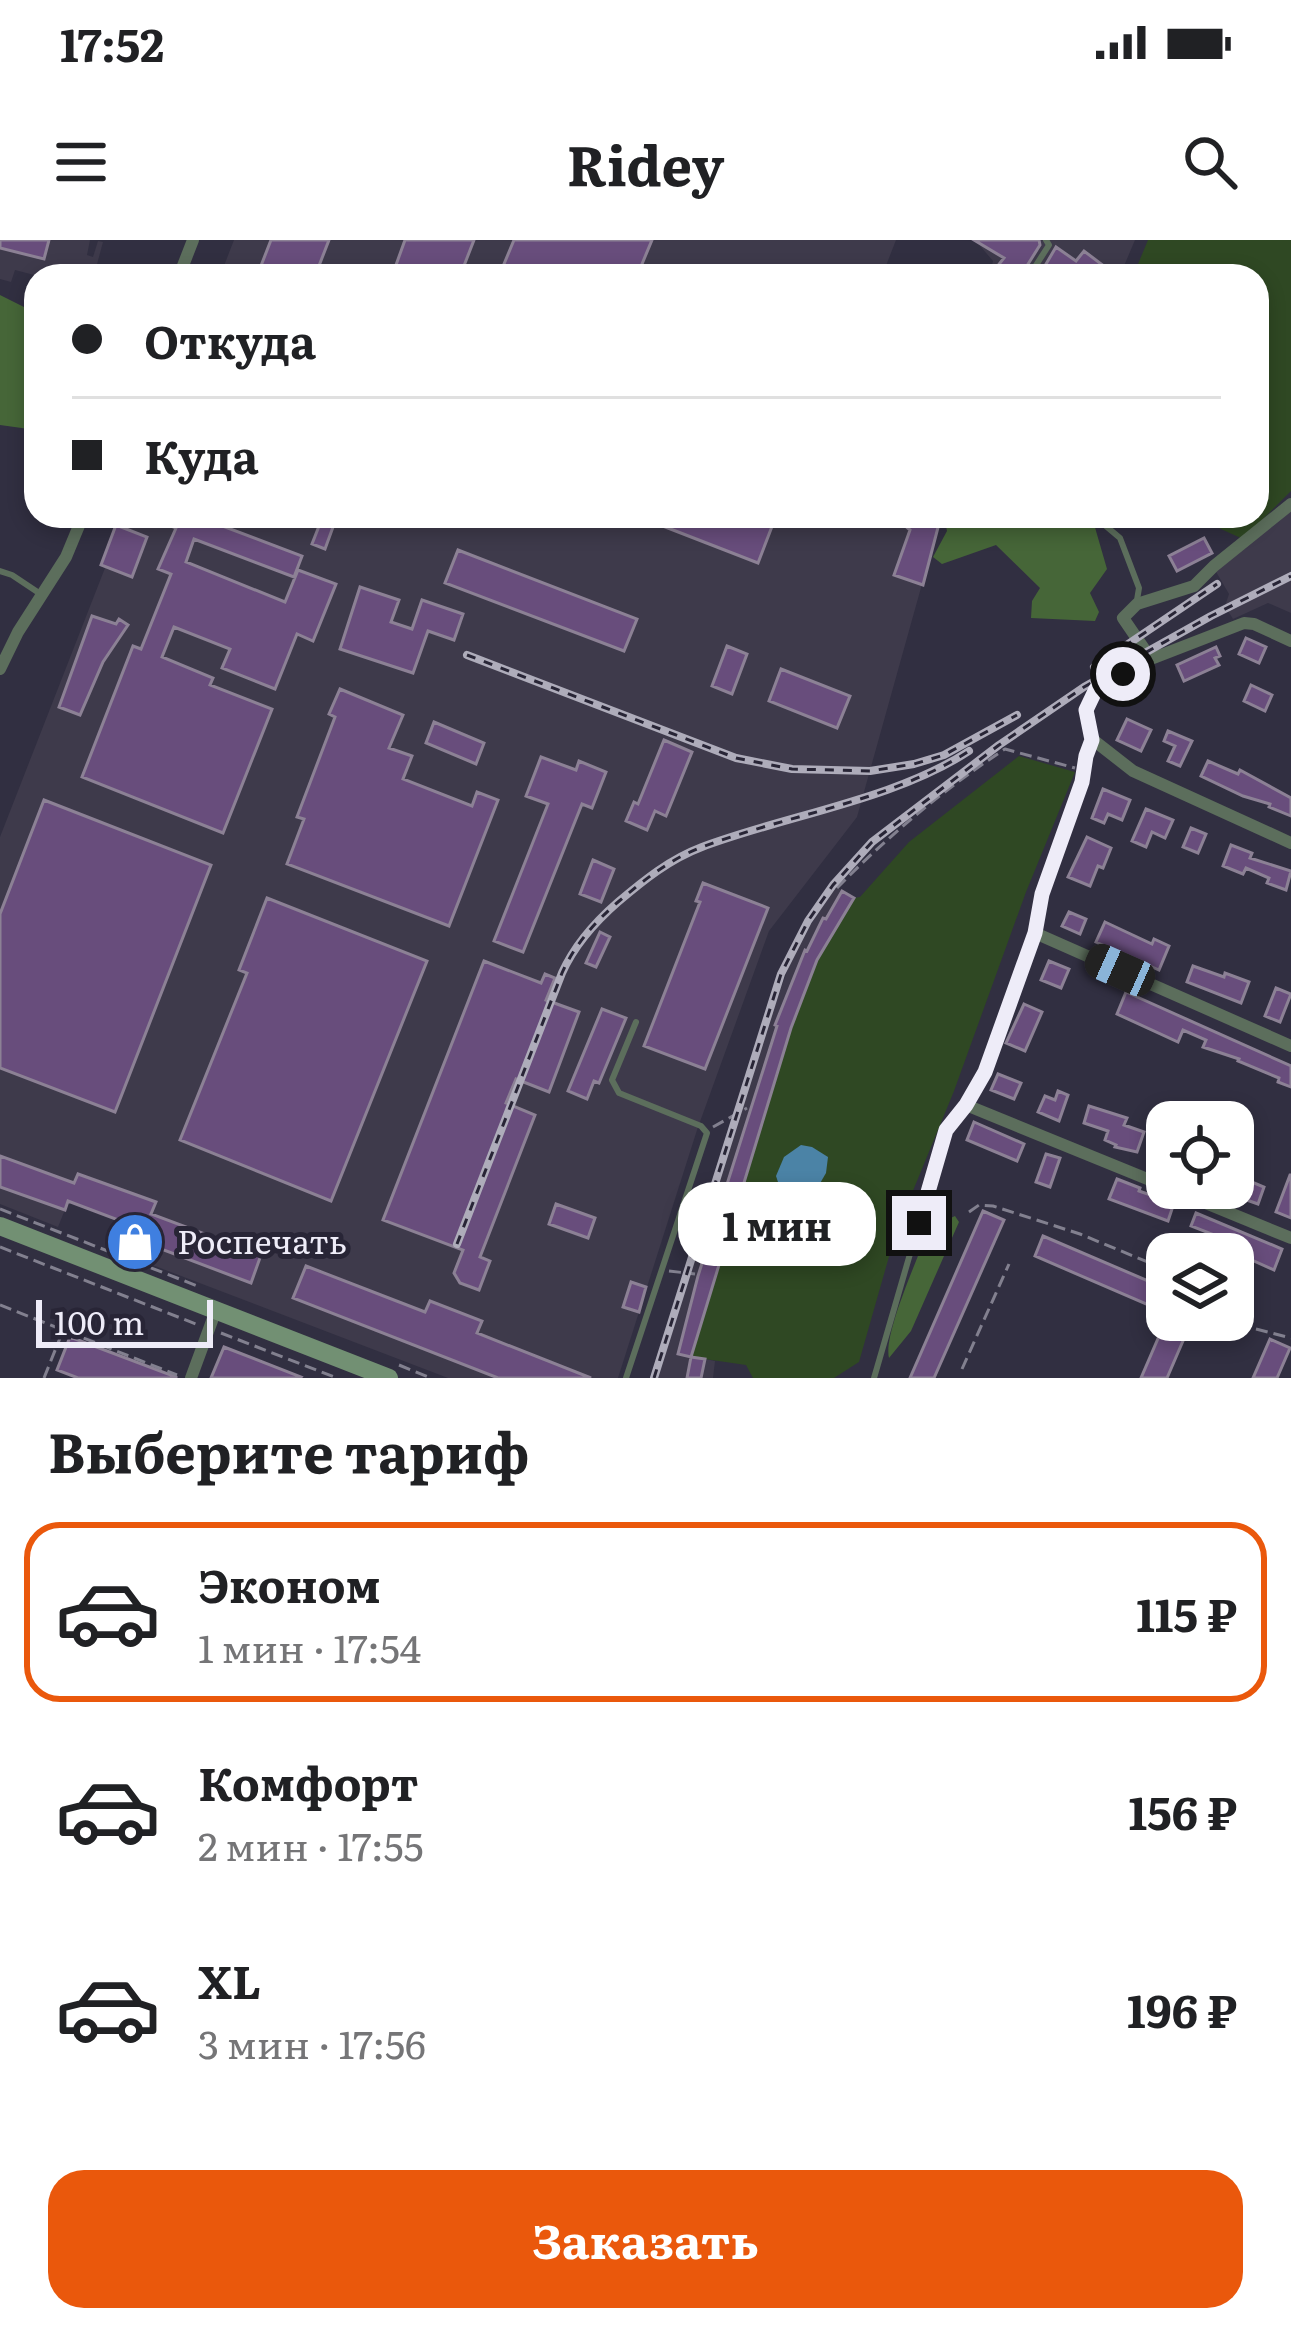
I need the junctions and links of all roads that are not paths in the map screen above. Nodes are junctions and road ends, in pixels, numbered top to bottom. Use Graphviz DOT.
graph roads {
  1 [pos="78,528"];
  2 [pos="1108,528"];
  3 [pos="1261,528"];
  4 [pos="0,571"];
  5 [pos="42,595"];
  6 [pos="1137,604"];
  7 [pos="1291,641"];
  8 [pos="1150,659"];
  9 [pos="0,669"];
  10 [pos="1092,740"];
  11 [pos="1291,843"];
  12 [pos="1035,933"];
  13 [pos="635,1022"];
  14 [pos="1291,1046"];
  15 [pos="966,1105"];
  16 [pos="1146,1179"];
  17 [pos="1220,1209"];
  18 [pos="0,1226"];
  19 [pos="1291,1238"];
  20 [pos="212,1320"];
  21 [pos="188,1378"];
  22 [pos="388,1378"];
  23 [pos="626,1378"];
  24 [pos="874,1378"];
  1 -- 5 [label="street"];
  2 -- 6 [label="lane"];
  3 -- 6 [label="street"];
  4 -- 5 [label="lane"];
  5 -- 9 [label="street"];
  6 -- 8 [label="street"];
  7 -- 8 [label="street"];
  8 -- 10 [label="lane"];
  10 -- 11 [label="street"];
  10 -- 12 [label="lane"];
  12 -- 14 [label="street"];
  12 -- 15 [label="lane"];
  13 -- 23 [label="lane"];
  15 -- 16 [label="street"];
  15 -- 24 [label="lane"];
  17 -- 19 [label="street"];
  18 -- 20 [label="street"];
  20 -- 21 [label="street"];
  20 -- 22 [label="street"];
}
